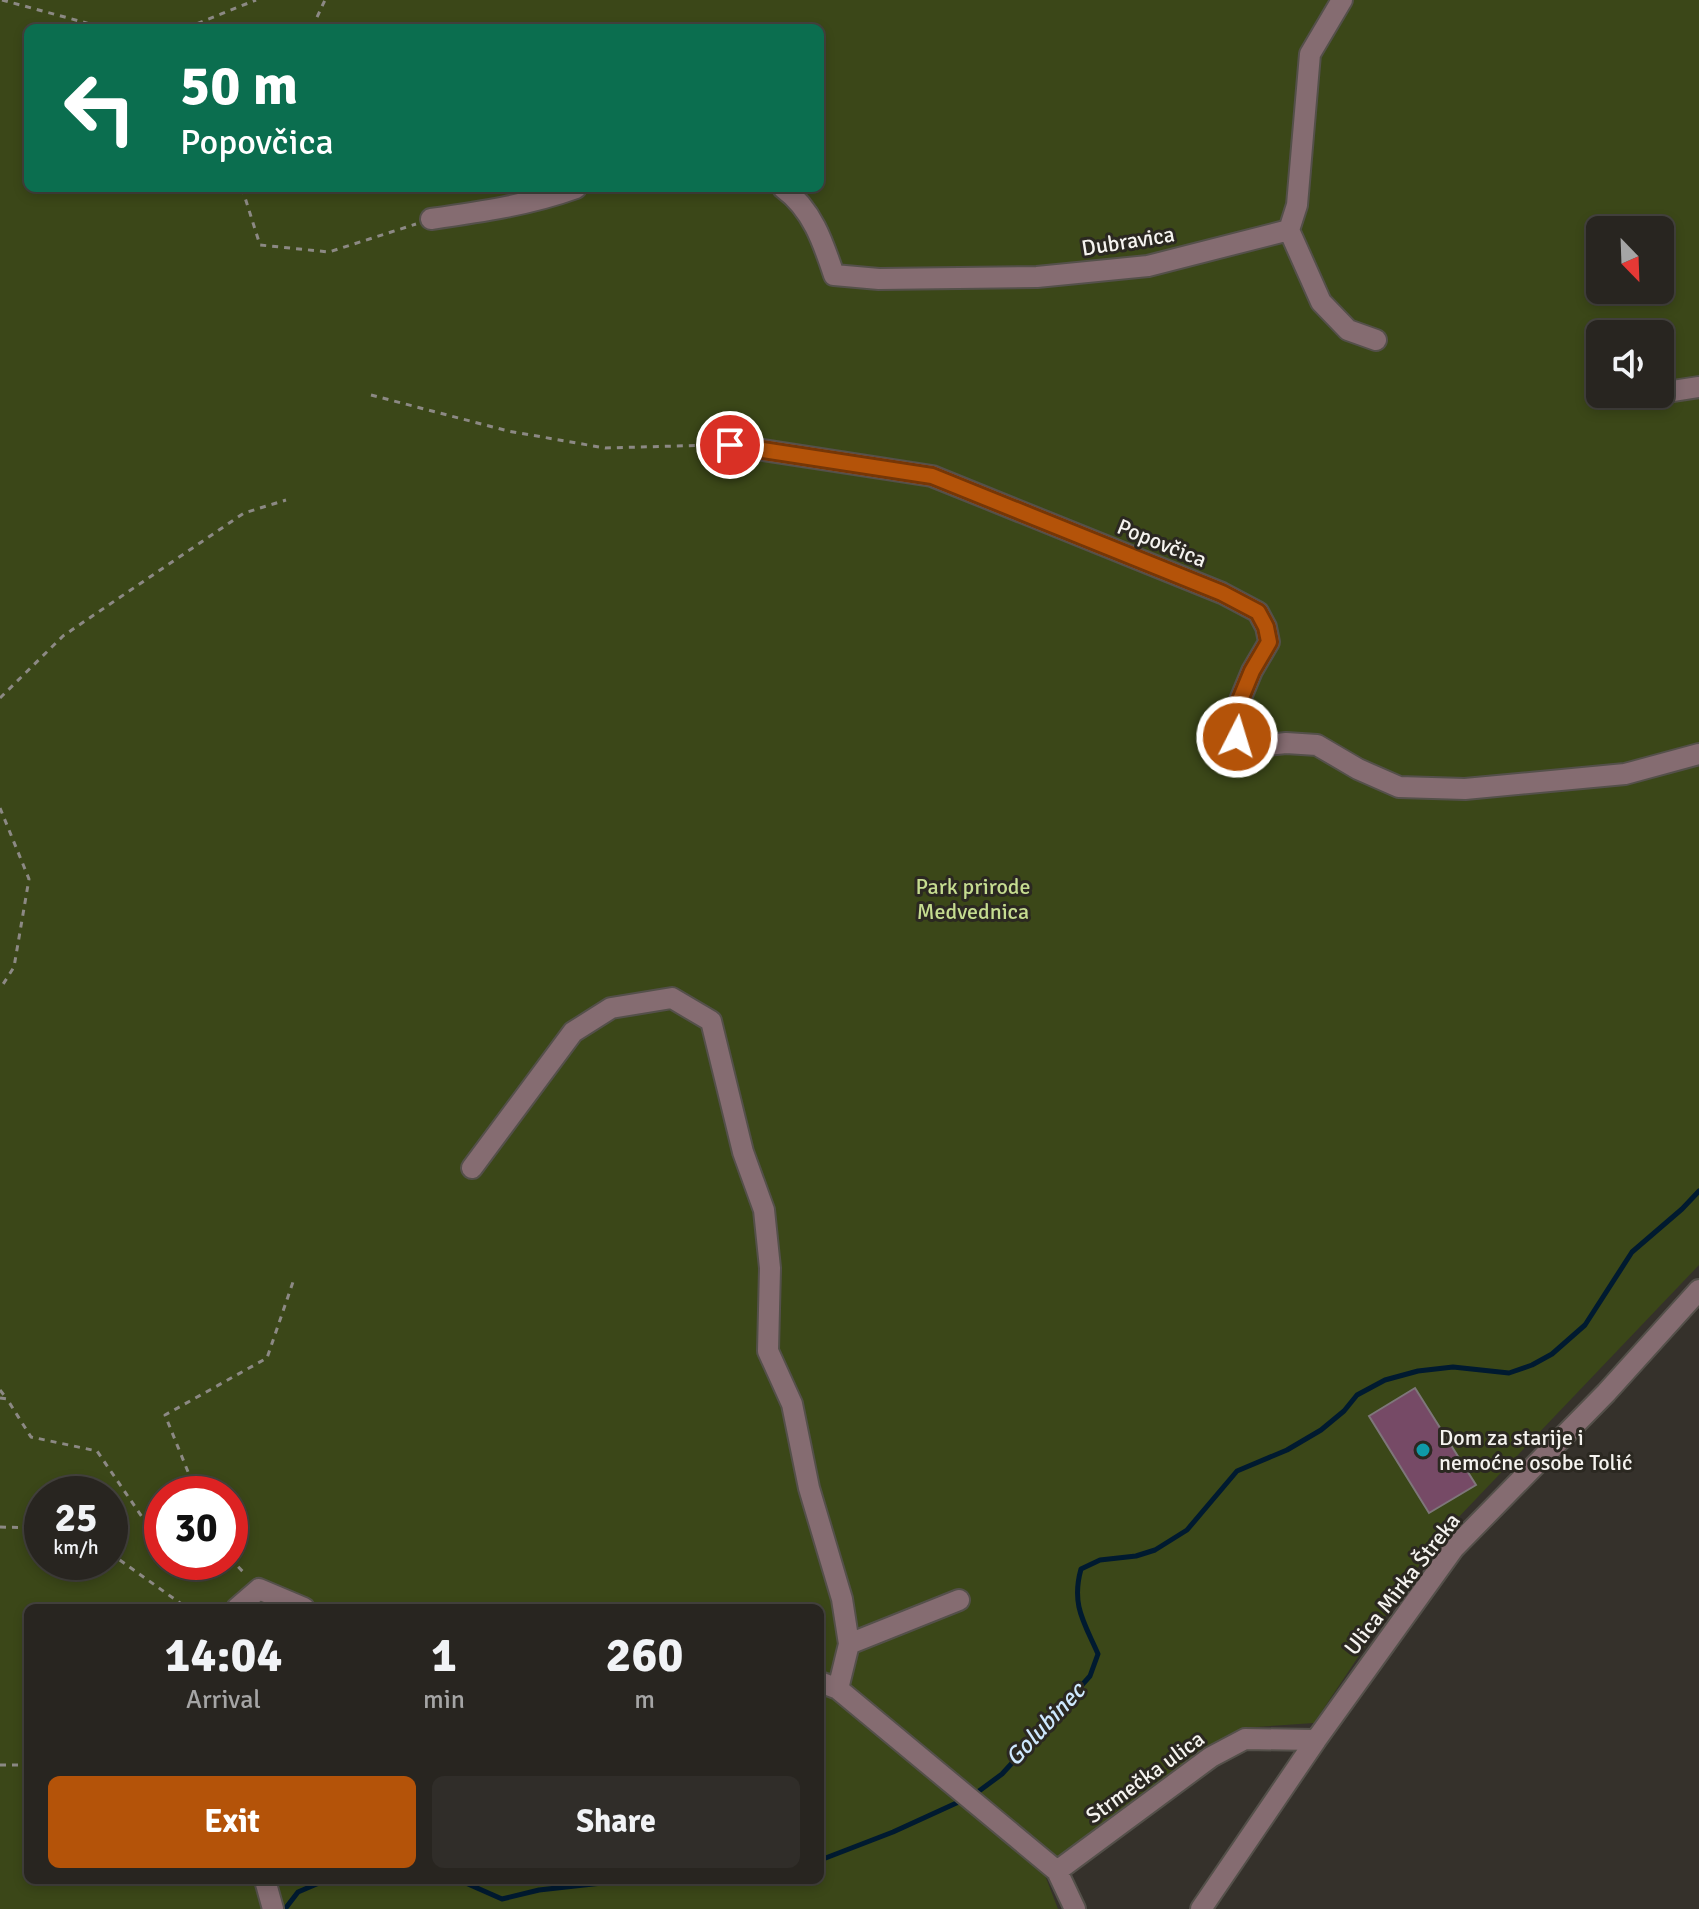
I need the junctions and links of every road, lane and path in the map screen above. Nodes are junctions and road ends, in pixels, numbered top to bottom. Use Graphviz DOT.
graph roads {
  1 [pos="2,0"];
  2 [pos="256,0"];
  3 [pos="325,0"];
  4 [pos="1342,0"];
  5 [pos="90,24"];
  6 [pos="196,24"];
  7 [pos="314,24"];
  8 [pos="243,192"];
  9 [pos="564,192"];
  10 [pos="788,192"];
  11 [pos="431,219"];
  12 [pos="1289,230"];
  13 [pos="1376,340"];
  14 [pos="1699,387"];
  15 [pos="1674,391"];
  16 [pos="371,395"];
  17 [pos="730,445"];
  18 [pos="286,500"];
  19 [pos="0,698"];
  20 [pos="1699,754"];
  21 [pos="0,808"];
  22 [pos="0,989"];
  23 [pos="472,1168"];
  24 [pos="293,1282"];
  25 [pos="1699,1290"];
  26 [pos="0,1390"];
  27 [pos="0,1398"];
  28 [pos="7,1399"];
  29 [pos="190,1476"];
  30 [pos="144,1520"];
  31 [pos="0,1527"];
  32 [pos="24,1528"];
  33 [pos="128,1566"];
  34 [pos="248,1577"];
  35 [pos="259,1589"];
  36 [pos="959,1600"];
  37 [pos="181,1604"];
  38 [pos="242,1604"];
  39 [pos="295,1604"];
  40 [pos="849,1644"];
  41 [pos="829,1685"];
  42 [pos="1316,1740"];
  43 [pos="0,1765"];
  44 [pos="24,1765"];
  45 [pos="1057,1871"];
  46 [pos="266,1884"];
  47 [pos="273,1909"];
  48 [pos="1075,1909"];
  49 [pos="1201,1909"];
  1 -- 5 [label="path"];
  2 -- 6 [label="path"];
  3 -- 7 [label="path"];
  4 -- 12 [label="street"];
  8 -- 11 [label="path"];
  9 -- 11 [label="street"];
  10 -- 12 [label="street, Dubravica"];
  12 -- 13 [label="street"];
  14 -- 15 [label="street"];
  16 -- 17 [label="path"];
  17 -- 20 [label="street, Popovčica"];
  18 -- 19 [label="path"];
  21 -- 22 [label="path"];
  23 -- 40 [label="street"];
  24 -- 29 [label="path"];
  25 -- 42 [label="street, Ulica Mirka Štreka"];
  26 -- 28 [label="path"];
  27 -- 28 [label="path"];
  28 -- 30 [label="path"];
  31 -- 32 [label="path"];
  33 -- 37 [label="path"];
  34 -- 35 [label="path"];
  35 -- 38 [label="street"];
  35 -- 39 [label="street"];
  36 -- 40 [label="street"];
  40 -- 41 [label="street"];
  41 -- 45 [label="street"];
  42 -- 45 [label="street, Strmečka ulica"];
  42 -- 49 [label="street, Ulica Mirka Štreka"];
  43 -- 44 [label="path"];
  45 -- 48 [label="street"];
  46 -- 47 [label="street"];
}
